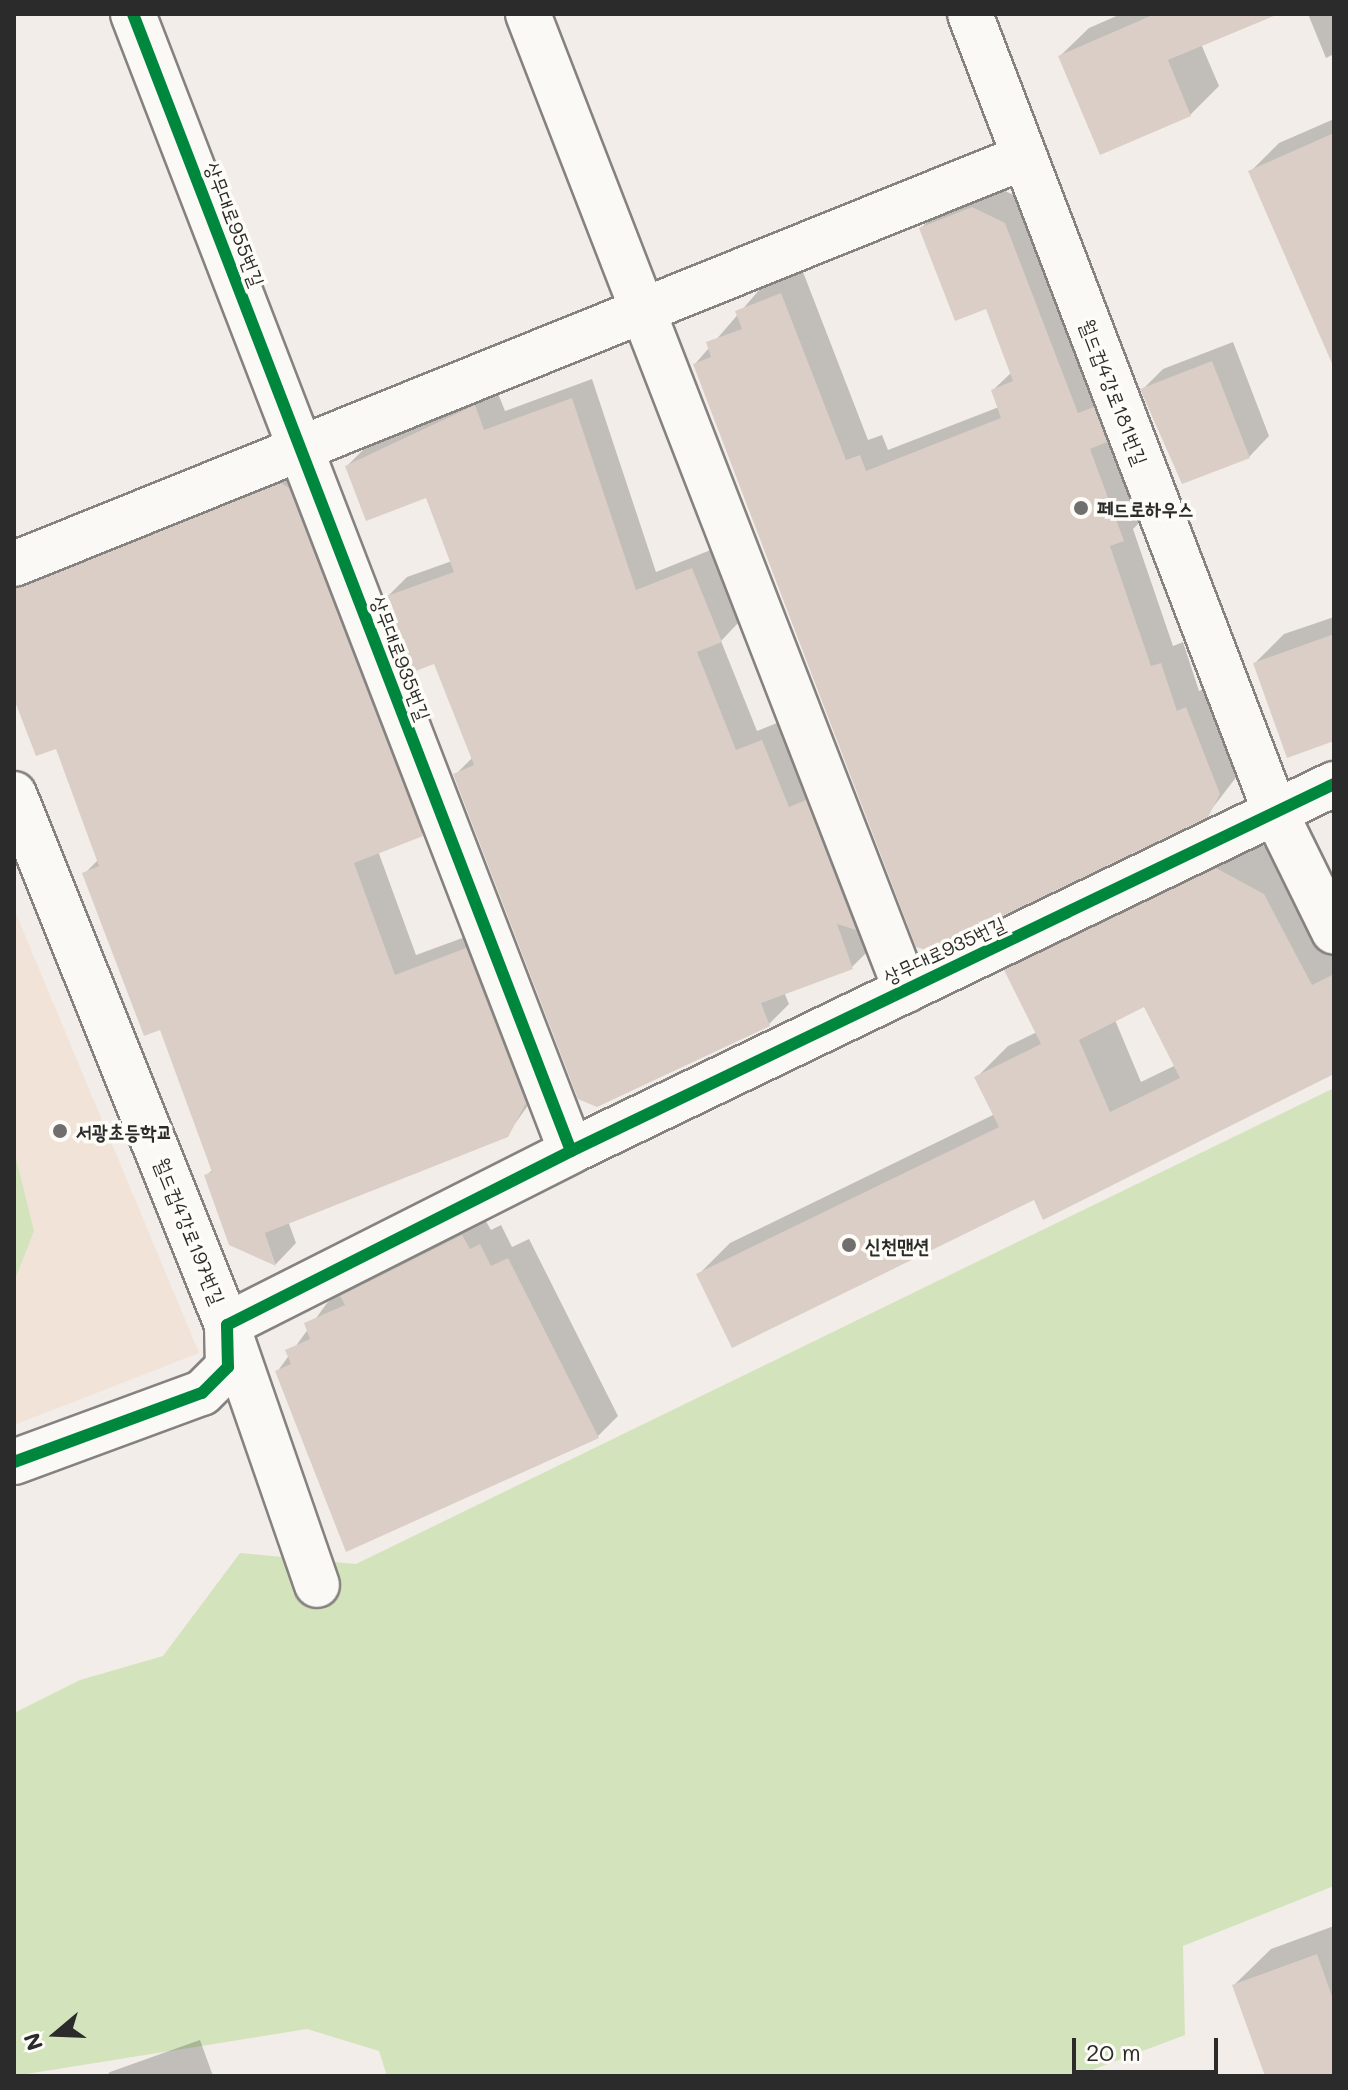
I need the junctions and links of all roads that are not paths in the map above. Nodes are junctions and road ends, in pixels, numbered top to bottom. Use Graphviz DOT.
graph roads {
  1 [pos="133,14"];
  2 [pos="528,14"];
  3 [pos="970,14"];
  4 [pos="1024,157"];
  5 [pos="643,311"];
  6 [pos="298,448"];
  7 [pos="14,564"];
  8 [pos="1334,784"];
  9 [pos="14,794"];
  10 [pos="1276,814"];
  11 [pos="1334,932"];
  12 [pos="906,990"];
  13 [pos="571,1151"];
  14 [pos="227,1325"];
  15 [pos="14,1462"];
  16 [pos="317,1585"];
  1 -- 6 [label="street, 상무대로955번길"];
  2 -- 5 [label="street"];
  3 -- 4 [label="street, 월드컵4강로181번길"];
  4 -- 5 [label="street"];
  4 -- 10 [label="street, 월드컵4강로181번길"];
  5 -- 6 [label="street"];
  5 -- 12 [label="street, 상무대로935번길"];
  6 -- 7 [label="street"];
  6 -- 13 [label="street, 상무대로935번길"];
  8 -- 10 [label="street, 상무대로935번길"];
  9 -- 14 [label="street, 월드컵4강로197번길"];
  10 -- 11 [label="street, 월드컵4강로181번길"];
  10 -- 12 [label="street, 상무대로935번길"];
  12 -- 13 [label="street, 상무대로935번길"];
  13 -- 14 [label="street, 상무대로935번길"];
  14 -- 15 [label="street"];
  14 -- 16 [label="street, 월드컵4강로197번길"];
}
